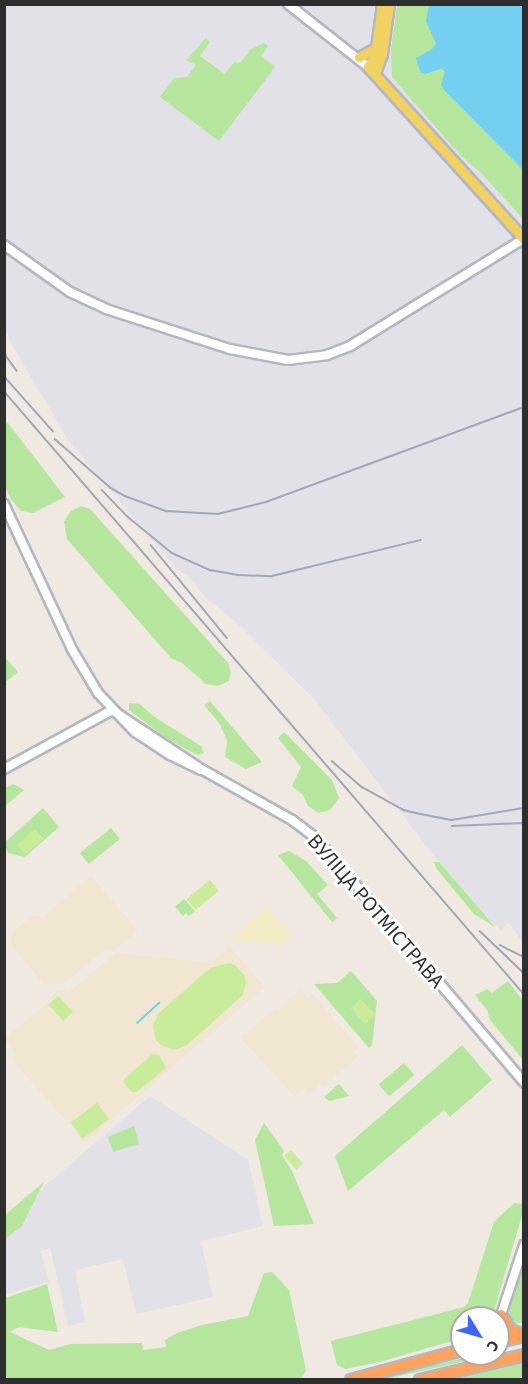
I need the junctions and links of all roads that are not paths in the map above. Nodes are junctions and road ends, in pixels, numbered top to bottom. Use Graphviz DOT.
graph roads {
  1 [pos="288,4"];
  2 [pos="382,4"];
  3 [pos="389,4"];
  4 [pos="376,48"];
  5 [pos="359,57"];
  6 [pos="372,70"];
  7 [pos="523,239"];
  8 [pos="4,245"];
  9 [pos="4,504"];
  10 [pos="112,710"];
  11 [pos="4,770"];
  12 [pos="524,1082"];
  13 [pos="524,1245"];
  14 [pos="504,1306"];
  15 [pos="510,1330"];
  16 [pos="524,1336"];
  17 [pos="450,1354"];
  18 [pos="524,1355"];
  19 [pos="382,1376"];
  20 [pos="351,1380"];
  21 [pos="420,1380"];
  1 -- 5 [label="street"];
  2 -- 4 [label="main road"];
  3 -- 6 [label="main road"];
  4 -- 5 [label="main road"];
  4 -- 6 [label="main road"];
  5 -- 6 [label="street"];
  6 -- 7 [label="main road"];
  7 -- 8 [label="street"];
  9 -- 10 [label="street, ВУЛІЦА РОТМІСТРАВА"];
  10 -- 11 [label="street"];
  10 -- 12 [label="street, ВУЛІЦА РОТМІСТРАВА"];
  13 -- 14 [label="street"];
  15 -- 16 [label="highway"];
  17 -- 19 [label="highway"];
  18 -- 21 [label="highway"];
  19 -- 20 [label="highway"];
}
